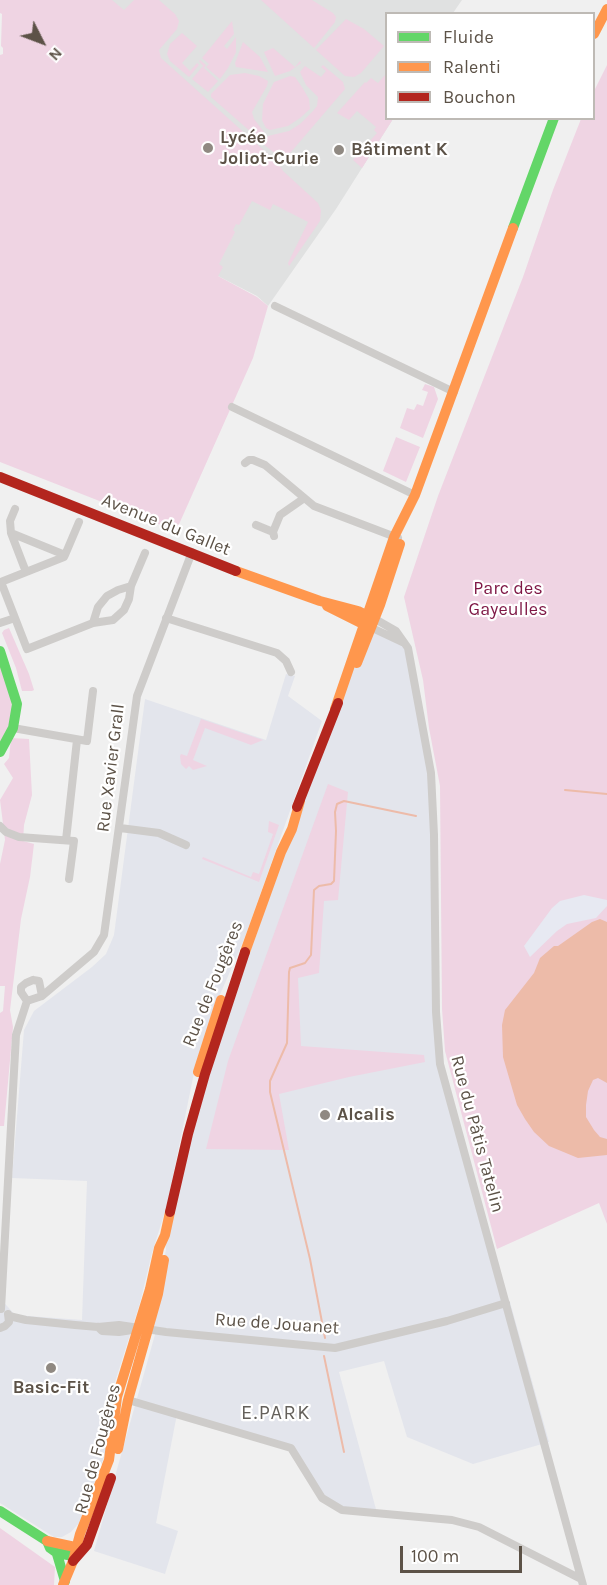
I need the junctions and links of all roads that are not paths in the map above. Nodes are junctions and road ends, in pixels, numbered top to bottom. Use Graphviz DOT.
graph roads {
  1 [pos="607,9"];
  2 [pos="595,32"];
  3 [pos="553,120"];
  4 [pos="275,306"];
  5 [pos="454,392"];
  6 [pos="232,407"];
  7 [pos="245,463"];
  8 [pos="0,477"];
  9 [pos="415,495"];
  10 [pos="303,499"];
  11 [pos="15,509"];
  12 [pos="79,522"];
  13 [pos="256,525"];
  14 [pos="11,533"];
  15 [pos="398,538"];
  16 [pos="192,552"];
  17 [pos="145,553"];
  18 [pos="65,555"];
  19 [pos="26,572"];
  20 [pos="130,586"];
  21 [pos="15,618"];
  22 [pos="166,618"];
  23 [pos="368,622"];
  24 [pos="0,623"];
  25 [pos="93,623"];
  26 [pos="0,651"];
  27 [pos="291,672"];
  28 [pos="93,691"];
  29 [pos="14,728"];
  30 [pos="77,740"];
  31 [pos="0,752"];
  32 [pos="0,826"];
  33 [pos="120,828"];
  34 [pos="66,840"];
  35 [pos="186,845"];
  36 [pos="69,879"];
  37 [pos="61,980"];
  38 [pos="39,981"];
  39 [pos="42,996"];
  40 [pos="27,1001"];
  41 [pos="165,1235"];
  42 [pos="506,1303"];
  43 [pos="0,1309"];
  44 [pos="5,1323"];
  45 [pos="136,1329"];
  46 [pos="148,1329"];
  47 [pos="128,1400"];
  48 [pos="0,1511"];
  49 [pos="47,1541"];
  50 [pos="57,1554"];
  51 [pos="77,1554"];
  52 [pos="582,1582"];
  53 [pos="64,1583"];
  1 -- 2 [label="main road"];
  3 -- 5 [label="main road"];
  4 -- 5 [label="street"];
  5 -- 9 [label="main road"];
  6 -- 9 [label="street"];
  7 -- 10 [label="street"];
  8 -- 16 [label="main road, Avenue du Gallet"];
  9 -- 15 [label="main road"];
  10 -- 13 [label="street"];
  10 -- 15 [label="street"];
  11 -- 14 [label="street"];
  12 -- 18 [label="street"];
  14 -- 18 [label="street"];
  14 -- 19 [label="street"];
  15 -- 23 [label="main road"];
  16 -- 22 [label="street, Rue Xavier Grall"];
  16 -- 23 [label="main road, Avenue du Gallet"];
  17 -- 20 [label="street"];
  18 -- 19 [label="street"];
  19 -- 21 [label="street"];
  20 -- 25 [label="street"];
  20 -- 25 [label="street"];
  21 -- 24 [label="street"];
  21 -- 25 [label="street"];
  22 -- 27 [label="street"];
  22 -- 33 [label="street, Rue Xavier Grall"];
  23 -- 41 [label="main road, Rue de Fougères"];
  23 -- 42 [label="street, Rue du Pâtis Tatelin"];
  26 -- 29 [label="main road"];
  28 -- 30 [label="street"];
  29 -- 30 [label="street"];
  29 -- 31 [label="main road"];
  30 -- 34 [label="street"];
  32 -- 34 [label="street"];
  33 -- 35 [label="street"];
  33 -- 37 [label="street, Rue Xavier Grall"];
  34 -- 36 [label="street"];
  37 -- 38 [label="street"];
  37 -- 39 [label="street, Rue Xavier Grall"];
  38 -- 39 [label="street"];
  38 -- 40 [label="street"];
  39 -- 40 [label="street, Rue Xavier Grall"];
  40 -- 43 [label="street"];
  41 -- 45 [label="main road"];
  41 -- 46 [label="main road, Rue de Fougères"];
  42 -- 46 [label="street, Rue de Jouanet"];
  42 -- 52 [label="street, Rue du Pâtis Tatelin"];
  43 -- 44 [label="street"];
  44 -- 45 [label="street, Rue de Jouanet"];
  45 -- 46 [label="street, Rue de Jouanet"];
  45 -- 51 [label="main road"];
  46 -- 47 [label="main road, Rue de Fougères"];
  47 -- 51 [label="main road, Rue de Fougères"];
  47 -- 52 [label="street"];
  48 -- 49 [label="main road"];
  49 -- 50 [label="main road"];
  49 -- 51 [label="main road"];
  50 -- 51 [label="main road"];
  50 -- 53 [label="main road"];
  51 -- 53 [label="main road"];
}
